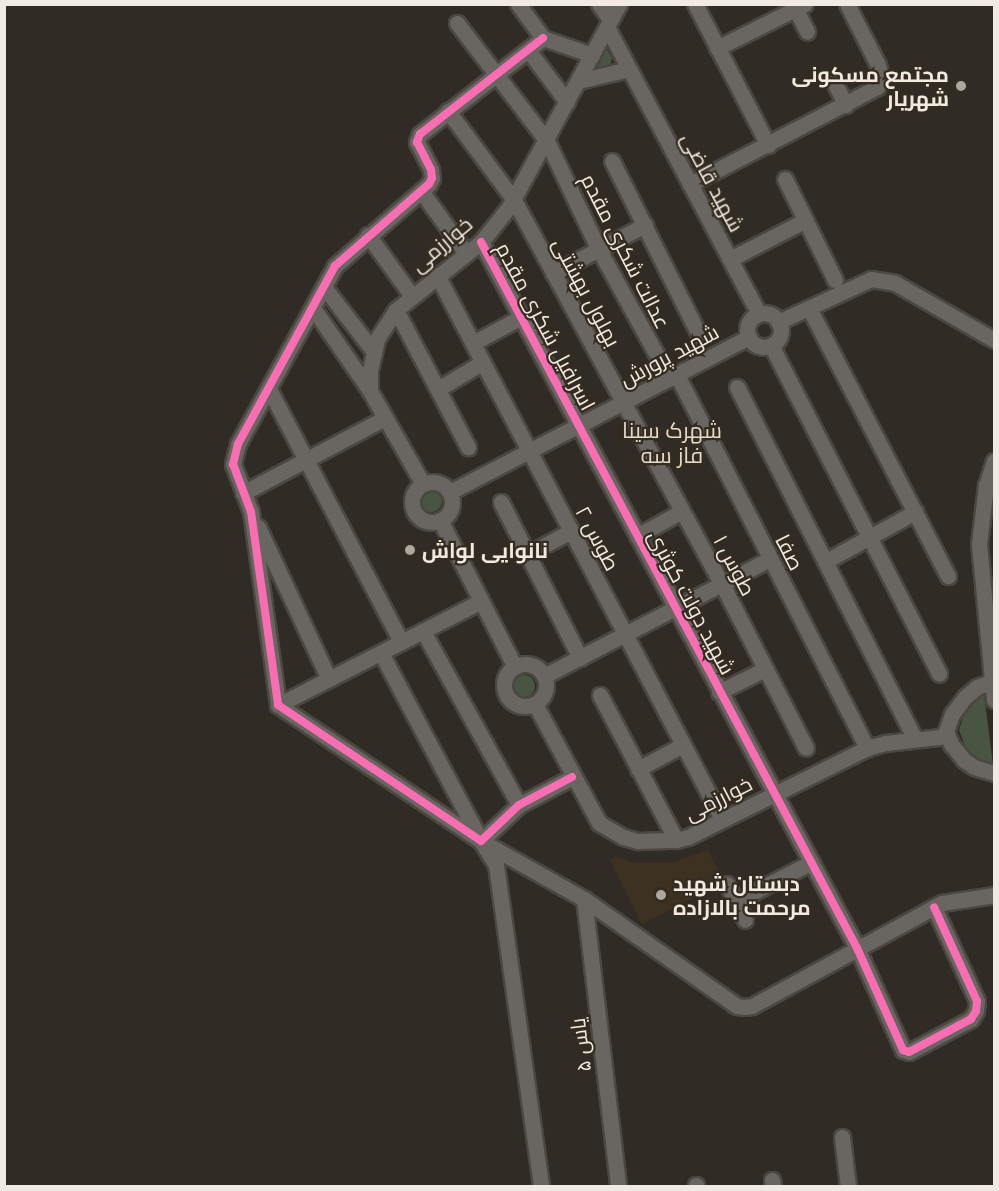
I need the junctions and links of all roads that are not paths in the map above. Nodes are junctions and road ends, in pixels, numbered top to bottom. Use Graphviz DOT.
graph roads {
  1 [pos="518,4"];
  2 [pos="599,4"];
  3 [pos="619,4"];
  4 [pos="695,4"];
  5 [pos="847,4"];
  6 [pos="798,6"];
  7 [pos="458,23"];
  8 [pos="609,24"];
  9 [pos="807,32"];
  10 [pos="543,38"];
  11 [pos="717,48"];
  12 [pos="528,50"];
  13 [pos="592,55"];
  14 [pos="629,69"];
  15 [pos="496,75"];
  16 [pos="833,80"];
  17 [pos="578,81"];
  18 [pos="567,102"];
  19 [pos="846,105"];
  20 [pos="448,111"];
  21 [pos="547,141"];
  22 [pos="768,145"];
  23 [pos="612,161"];
  24 [pos="785,179"];
  25 [pos="690,184"];
  26 [pos="421,191"];
  27 [pos="514,200"];
  28 [pos="806,220"];
  29 [pos="645,225"];
  30 [pos="368,235"];
  31 [pos="481,242"];
  32 [pos="598,248"];
  33 [pos="466,253"];
  34 [pos="730,259"];
  35 [pos="553,273"];
  36 [pos="437,275"];
  37 [pos="835,280"];
  38 [pos="324,287"];
  39 [pos="412,296"];
  40 [pos="313,308"];
  41 [pos="809,308"];
  42 [pos="396,310"];
  43 [pos="759,314"];
  44 [pos="521,317"];
  45 [pos="778,322"];
  46 [pos="699,335"];
  47 [pos="749,337"];
  48 [pos="994,340"];
  49 [pos="473,343"];
  50 [pos="771,345"];
  51 [pos="374,352"];
  52 [pos="483,362"];
  53 [pos="673,377"];
  54 [pos="737,387"];
  55 [pos="438,389"];
  56 [pos="270,391"];
  57 [pos="370,391"];
  58 [pos="623,403"];
  59 [pos="383,419"];
  60 [pos="579,427"];
  61 [pos="468,447"];
  62 [pos="530,452"];
  63 [pos="308,460"];
  64 [pos="994,461"];
  65 [pos="423,484"];
  66 [pos="450,492"];
  67 [pos="243,493"];
  68 [pos="501,502"];
  69 [pos="682,511"];
  70 [pos="251,512"];
  71 [pos="915,512"];
  72 [pos="440,520"];
  73 [pos="571,531"];
  74 [pos="637,536"];
  75 [pos="870,537"];
  76 [pos="528,554"];
  77 [pos="770,559"];
  78 [pos="826,561"];
  79 [pos="948,576"];
  80 [pos="722,584"];
  81 [pos="481,601"];
  82 [pos="675,609"];
  83 [pos="423,631"];
  84 [pos="625,634"];
  85 [pos="401,642"];
  86 [pos="381,653"];
  87 [pos="580,658"];
  88 [pos="515,667"];
  89 [pos="765,669"];
  90 [pos="939,673"];
  91 [pos="544,676"];
  92 [pos="328,679"];
  93 [pos="993,681"];
  94 [pos="719,692"];
  95 [pos="600,695"];
  96 [pos="994,700"];
  97 [pos="535,704"];
  98 [pos="278,705"];
  99 [pos="947,736"];
  100 [pos="915,740"];
  101 [pos="683,745"];
  102 [pos="806,748"];
  103 [pos="867,748"];
  104 [pos="638,769"];
  105 [pos="994,773"];
  106 [pos="573,777"];
  107 [pos="773,794"];
  108 [pos="519,804"];
  109 [pos="722,819"];
  110 [pos="676,840"];
  111 [pos="481,841"];
  112 [pos="812,862"];
  113 [pos="728,884"];
  114 [pos="994,895"];
  115 [pos="584,899"];
  116 [pos="736,901"];
  117 [pos="934,907"];
  118 [pos="745,920"];
  119 [pos="857,948"];
  120 [pos="842,1137"];
  121 [pos="541,1186"];
  122 [pos="618,1186"];
  123 [pos="848,1186"];
  1 -- 10 [label="street"];
  2 -- 8 [label="street, شهید قاضی"];
  3 -- 8 [label="street, خوارزمی"];
  4 -- 11 [label="street"];
  5 -- 19 [label="street"];
  6 -- 9 [label="street"];
  6 -- 11 [label="street"];
  7 -- 15 [label="street, عدالت شکری مقدم"];
  8 -- 13 [label="street, خوارزمی"];
  8 -- 14 [label="street, شهید قاضی"];
  10 -- 12 [label="street"];
  10 -- 13 [label="street"];
  11 -- 22 [label="street"];
  12 -- 15 [label="street"];
  12 -- 18 [label="street"];
  13 -- 17 [label="street, خوارزمی"];
  14 -- 17 [label="street"];
  14 -- 25 [label="street, شهید قاضی"];
  15 -- 20 [label="street"];
  15 -- 21 [label="street, عدالت شکری مقدم"];
  16 -- 19 [label="street"];
  17 -- 18 [label="street, خوارزمی"];
  18 -- 21 [label="street, خوارزمی"];
  19 -- 22 [label="street"];
  20 -- 26 [label="street"];
  20 -- 27 [label="street, بهلول بهشتی"];
  21 -- 27 [label="street, خوارزمی"];
  21 -- 32 [label="street, عدالت شکری مقدم"];
  22 -- 25 [label="street"];
  23 -- 29 [label="street"];
  24 -- 28 [label="street"];
  25 -- 34 [label="street, شهید قاضی"];
  26 -- 30 [label="street"];
  26 -- 33 [label="street"];
  27 -- 31 [label="street, خوارزمی"];
  27 -- 35 [label="street, بهلول بهشتی"];
  28 -- 34 [label="street"];
  28 -- 37 [label="street"];
  29 -- 32 [label="street"];
  29 -- 46 [label="street"];
  30 -- 38 [label="street"];
  30 -- 39 [label="street"];
  31 -- 33 [label="street, خوارزمی"];
  31 -- 44 [label="street, اسرافیل شکری مقدم"];
  32 -- 35 [label="street"];
  32 -- 53 [label="street, عدالت شکری مقدم"];
  33 -- 36 [label="street, خوارزمی"];
  34 -- 43 [label="street, شهید قاضی"];
  35 -- 58 [label="street, بهلول بهشتی"];
  36 -- 39 [label="street, خوارزمی"];
  36 -- 49 [label="street, طوس ۲"];
  38 -- 40 [label="street"];
  38 -- 51 [label="street"];
  39 -- 42 [label="street, خوارزمی"];
  40 -- 56 [label="street"];
  40 -- 57 [label="street"];
  41 -- 45 [label="street"];
  41 -- 48 [label="street"];
  41 -- 71 [label="street"];
  42 -- 51 [label="street, خوارزمی"];
  42 -- 55 [label="street"];
  43 -- 45 [label="street"];
  43 -- 47 [label="street"];
  44 -- 49 [label="street"];
  44 -- 60 [label="street, اسرافیل شکری مقدم"];
  45 -- 50 [label="street"];
  47 -- 50 [label="street"];
  47 -- 53 [label="street, شهید پرورش"];
  49 -- 52 [label="street, طوس ۲"];
  50 -- 75 [label="street"];
  51 -- 57 [label="street, خوارزمی"];
  52 -- 55 [label="street"];
  52 -- 62 [label="street, طوس ۲"];
  53 -- 58 [label="street, شهید پرورش"];
  53 -- 77 [label="street, صفا"];
  54 -- 78 [label="street"];
  55 -- 61 [label="street"];
  56 -- 63 [label="street"];
  56 -- 67 [label="street"];
  57 -- 59 [label="street, خوارزمی"];
  58 -- 60 [label="street, شهید پرورش"];
  58 -- 69 [label="street, طوس ۱"];
  59 -- 63 [label="street"];
  59 -- 65 [label="street, خوارزمی"];
  60 -- 62 [label="street, شهید پرورش"];
  60 -- 74 [label="street, شهید دولت کوثری"];
  62 -- 66 [label="street, شهید پرورش"];
  62 -- 73 [label="street, طوس ۲"];
  63 -- 67 [label="street"];
  63 -- 85 [label="street"];
  64 -- 93 [label="street"];
  65 -- 66 [label="street"];
  65 -- 72 [label="street"];
  66 -- 72 [label="street"];
  67 -- 70 [label="street"];
  68 -- 76 [label="street"];
  69 -- 74 [label="street"];
  69 -- 80 [label="street, طوس ۱"];
  70 -- 92 [label="street"];
  70 -- 98 [label="street"];
  71 -- 75 [label="street"];
  71 -- 79 [label="street"];
  72 -- 81 [label="street"];
  73 -- 76 [label="street"];
  73 -- 84 [label="street, طوس ۲"];
  74 -- 82 [label="street, شهید دولت کوثری"];
  75 -- 78 [label="street"];
  75 -- 90 [label="street"];
  76 -- 87 [label="street"];
  77 -- 80 [label="street"];
  77 -- 103 [label="street, صفا"];
  78 -- 100 [label="street"];
  80 -- 82 [label="street"];
  80 -- 89 [label="street, طوس ۱"];
  81 -- 83 [label="street"];
  81 -- 88 [label="street"];
  82 -- 84 [label="street"];
  82 -- 94 [label="street, شهید دولت کوثری"];
  83 -- 85 [label="street"];
  83 -- 108 [label="street"];
  84 -- 87 [label="street"];
  84 -- 101 [label="street, طوس ۲"];
  85 -- 86 [label="street"];
  86 -- 92 [label="street"];
  86 -- 111 [label="street"];
  87 -- 91 [label="street"];
  88 -- 91 [label="street"];
  88 -- 97 [label="street"];
  89 -- 94 [label="street"];
  89 -- 102 [label="street, طوس ۱"];
  91 -- 97 [label="street"];
  92 -- 98 [label="street"];
  93 -- 96 [label="street"];
  93 -- 99 [label="street"];
  94 -- 107 [label="street, شهید دولت کوثری"];
  95 -- 104 [label="street"];
  97 -- 106 [label="street, خوارزمی"];
  98 -- 111 [label="street"];
  99 -- 100 [label="street, خوارزمی"];
  99 -- 105 [label="street"];
  100 -- 103 [label="street, خوارزمی"];
  101 -- 104 [label="street"];
  101 -- 109 [label="street, طوس ۲"];
  103 -- 107 [label="street, خوارزمی"];
  104 -- 110 [label="street"];
  106 -- 108 [label="street"];
  106 -- 110 [label="street, خوارزمی"];
  107 -- 109 [label="street, خوارزمی"];
  107 -- 112 [label="street, شهید دولت کوثری"];
  108 -- 111 [label="street"];
  109 -- 110 [label="street, خوارزمی"];
  111 -- 115 [label="street"];
  111 -- 121 [label="street"];
  112 -- 116 [label="street"];
  112 -- 119 [label="street, شهید دولت کوثری"];
  113 -- 116 [label="street"];
  114 -- 117 [label="street"];
  115 -- 119 [label="street"];
  115 -- 122 [label="street, یاس ۵"];
  116 -- 118 [label="street"];
  117 -- 119 [label="street"];
  117 -- 119 [label="street, شهید دولت کوثری"];
  120 -- 123 [label="street"];
}
